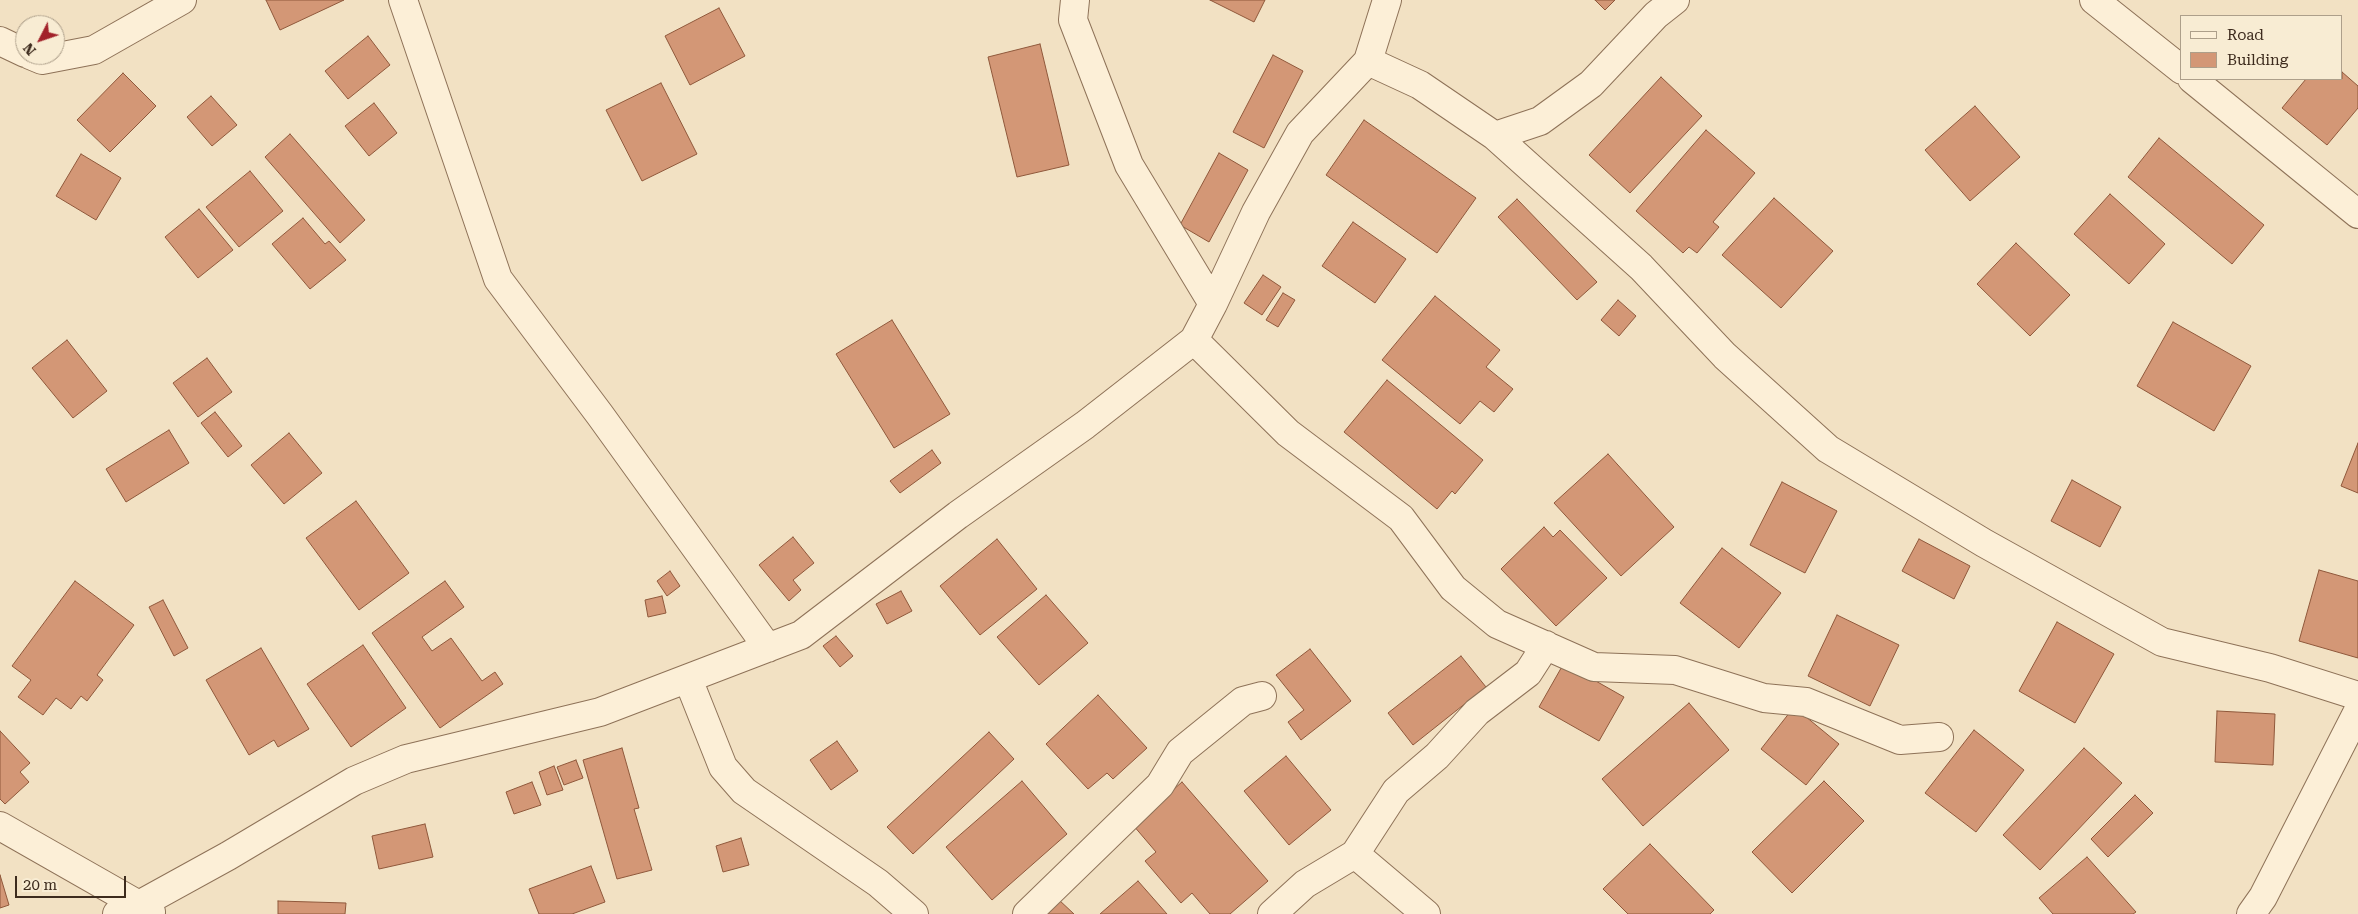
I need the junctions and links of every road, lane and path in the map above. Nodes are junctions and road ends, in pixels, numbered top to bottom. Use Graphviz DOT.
graph roads {
  1 [pos="182,0"];
  2 [pos="403,0"];
  3 [pos="1075,0"];
  4 [pos="1387,0"];
  5 [pos="1675,0"];
  6 [pos="2094,0"];
  7 [pos="0,41"];
  8 [pos="15,48"];
  9 [pos="65,56"];
  10 [pos="1368,61"];
  11 [pos="2180,68"];
  12 [pos="2193,80"];
  13 [pos="1495,136"];
  14 [pos="2358,214"];
  15 [pos="1214,304"];
  16 [pos="1194,340"];
  17 [pos="1546,645"];
  18 [pos="768,648"];
  19 [pos="688,679"];
  20 [pos="1262,696"];
  21 [pos="2358,696"];
  22 [pos="2358,711"];
  23 [pos="1939,737"];
  24 [pos="0,826"];
  25 [pos="1355,854"];
  26 [pos="137,911"];
  27 [pos="914,914"];
  28 [pos="1027,914"];
  29 [pos="1272,914"];
  30 [pos="1426,914"];
  31 [pos="2251,914"];
  1 -- 9 [label="street"];
  2 -- 18 [label="street"];
  3 -- 15 [label="street"];
  4 -- 10 [label="street"];
  5 -- 13 [label="street"];
  6 -- 11 [label="street"];
  7 -- 8 [label="street"];
  10 -- 13 [label="street"];
  10 -- 15 [label="street"];
  12 -- 14 [label="street"];
  13 -- 21 [label="street"];
  15 -- 16 [label="street"];
  16 -- 17 [label="street"];
  16 -- 18 [label="street"];
  17 -- 23 [label="street"];
  17 -- 25 [label="street"];
  18 -- 19 [label="street"];
  19 -- 26 [label="street"];
  19 -- 27 [label="street"];
  20 -- 28 [label="street"];
  22 -- 31 [label="street"];
  24 -- 26 [label="street"];
  25 -- 29 [label="street"];
  25 -- 30 [label="street"];
}
